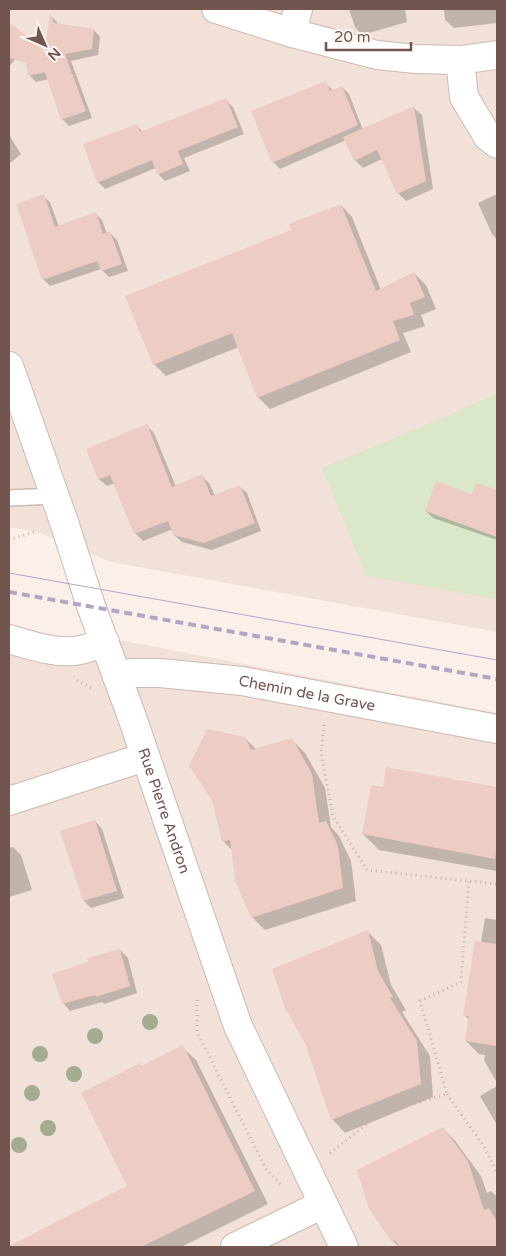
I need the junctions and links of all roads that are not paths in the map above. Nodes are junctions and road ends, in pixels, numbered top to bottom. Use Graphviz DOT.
graph roads {
  1 [pos="216,9"];
  2 [pos="295,21"];
  3 [pos="497,56"];
  4 [pos="460,60"];
  5 [pos="497,144"];
  6 [pos="9,366"];
  7 [pos="55,496"];
  8 [pos="9,498"];
  9 [pos="9,639"];
  10 [pos="105,642"];
  11 [pos="117,677"];
  12 [pos="497,729"];
  13 [pos="145,757"];
  14 [pos="9,801"];
  15 [pos="324,1204"];
  16 [pos="235,1247"];
  17 [pos="344,1247"];
  1 -- 2 [label="street"];
  2 -- 4 [label="street"];
  3 -- 4 [label="street"];
  4 -- 5 [label="street"];
  6 -- 7 [label="street, Rue Pierre Andron"];
  7 -- 8 [label="lane"];
  7 -- 10 [label="street, Rue Pierre Andron"];
  9 -- 10 [label="street"];
  10 -- 11 [label="street, Rue Pierre Andron"];
  11 -- 12 [label="street, Chemin de la Grave"];
  11 -- 13 [label="street, Rue Pierre Andron"];
  13 -- 14 [label="street"];
  13 -- 15 [label="street, Rue Pierre Andron"];
  15 -- 16 [label="street"];
  15 -- 17 [label="street, Rue Pierre Andron"];
}
